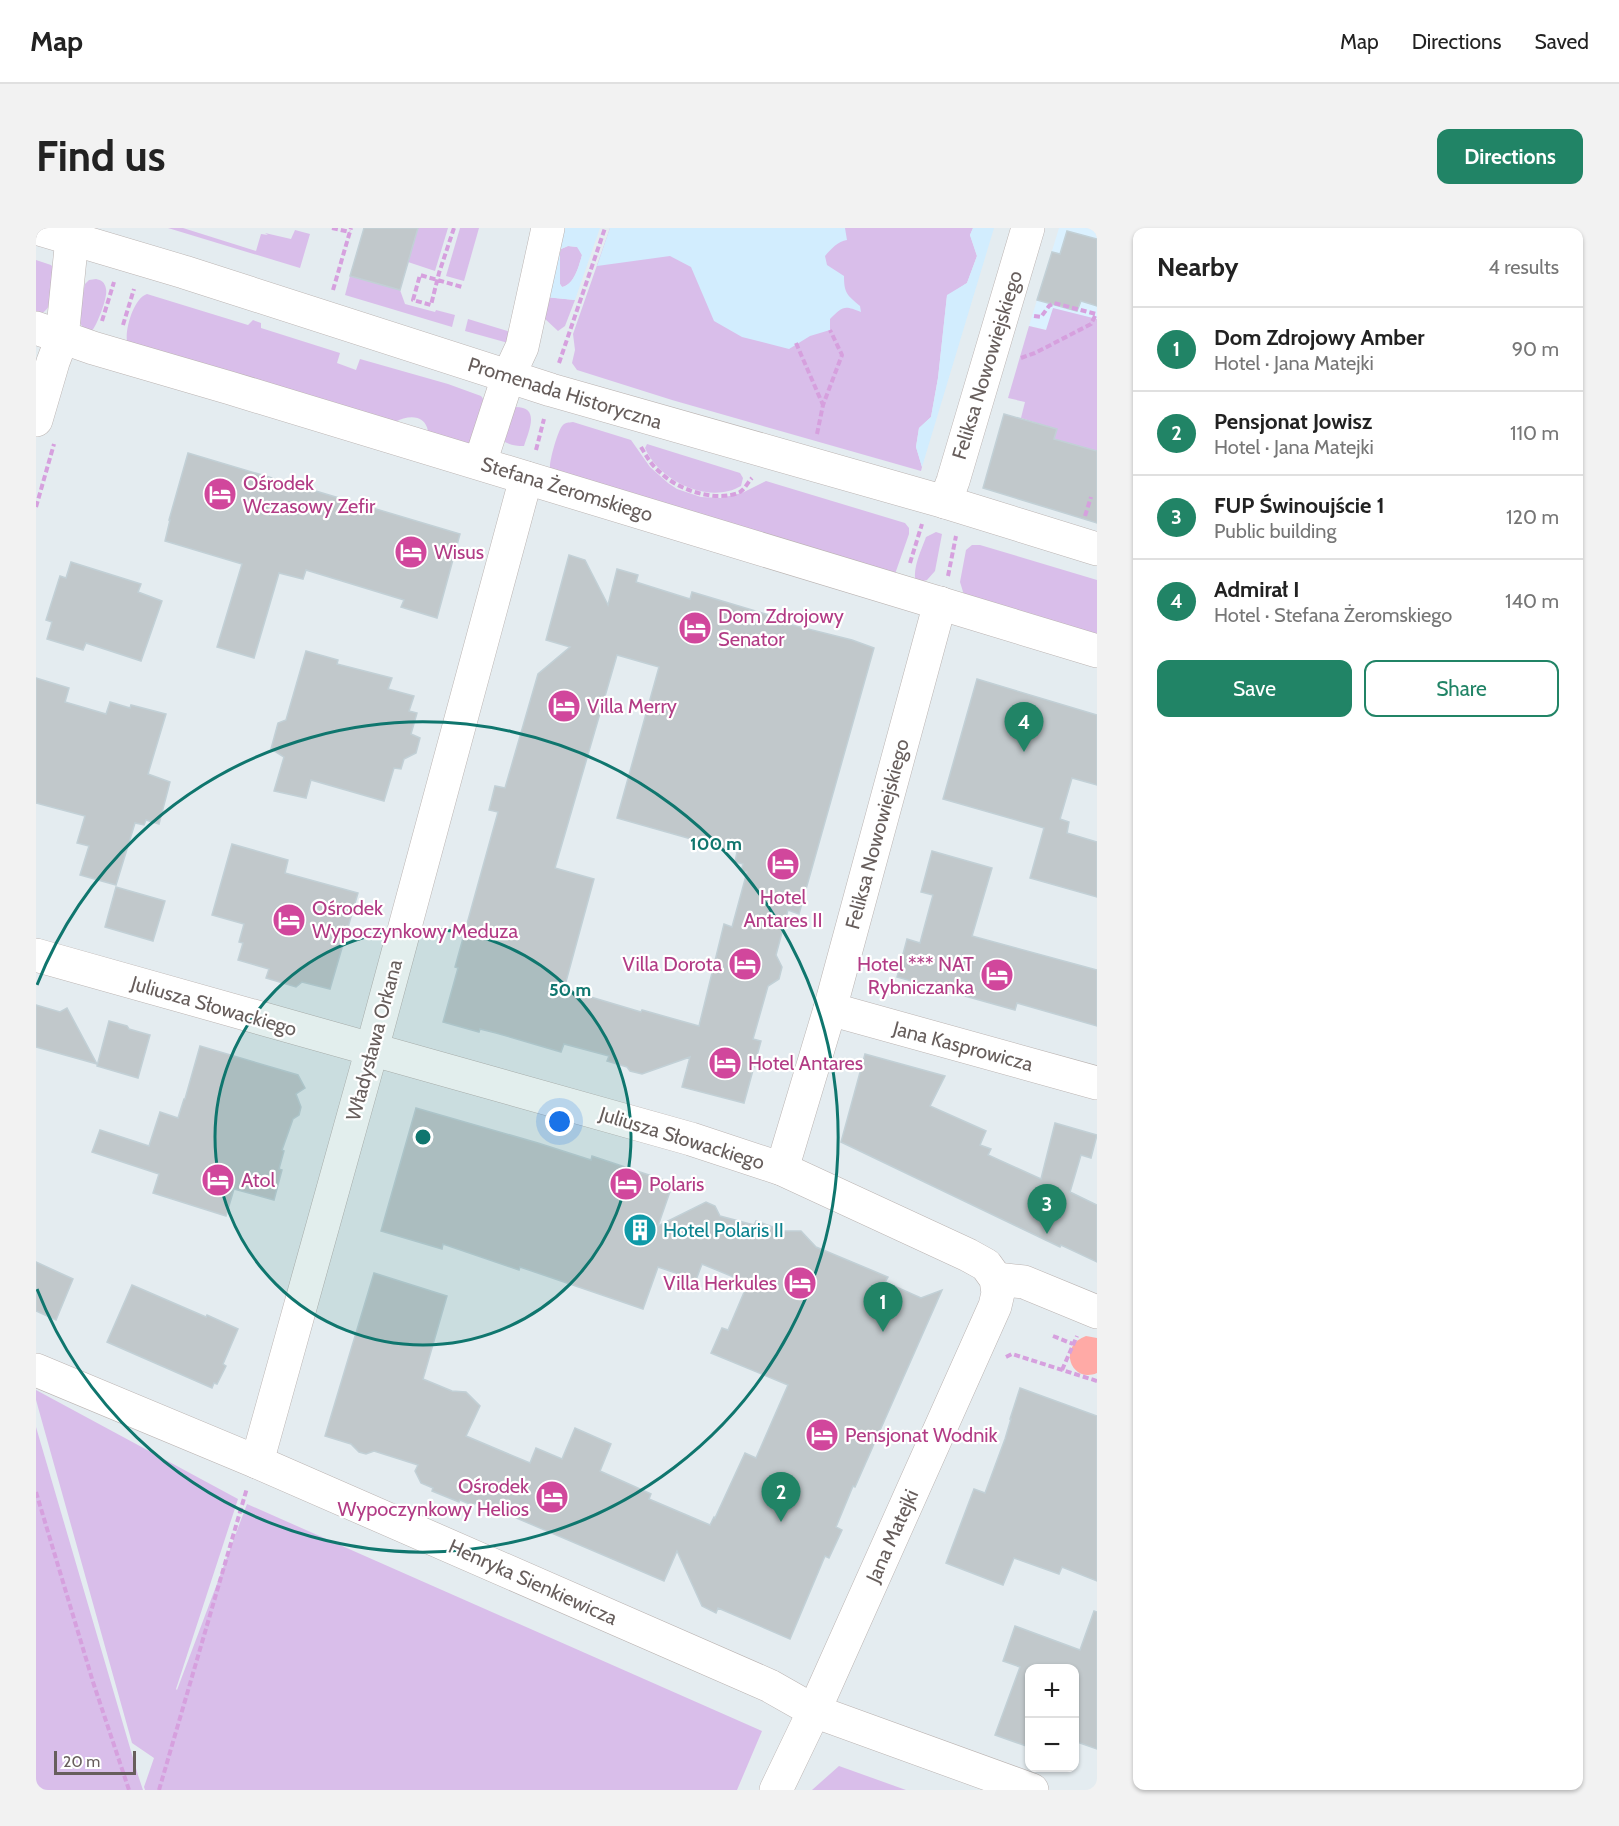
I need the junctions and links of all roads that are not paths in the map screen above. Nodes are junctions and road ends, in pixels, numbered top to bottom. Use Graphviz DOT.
graph roads {
  1 [pos="36,228"];
  2 [pos="548,228"];
  3 [pos="1028,228"];
  4 [pos="73,233"];
  5 [pos="49,333"];
  6 [pos="508,377"];
  7 [pos="36,420"];
  8 [pos="480,463"];
  9 [pos="531,467"];
  10 [pos="946,502"];
  11 [pos="1097,549"];
  12 [pos="943,591"];
  13 [pos="1097,651"];
  14 [pos="36,955"];
  15 [pos="830,1009"];
  16 [pos="372,1049"];
  17 [pos="1097,1083"];
  18 [pos="782,1168"];
  19 [pos="996,1279"];
  20 [pos="1088,1321"];
  21 [pos="36,1370"];
  22 [pos="256,1462"];
  23 [pos="814,1712"];
  24 [pos="776,1790"];
  25 [pos="1032,1790"];
  1 -- 4 [label="street, Promenada Historyczna"];
  2 -- 6 [label="street"];
  3 -- 10 [label="street, Feliksa Nowowiejskiego"];
  4 -- 5 [label="street"];
  4 -- 6 [label="street, Promenada Historyczna"];
  5 -- 7 [label="street"];
  5 -- 8 [label="street, Stefana Żeromskiego"];
  6 -- 8 [label="street"];
  6 -- 10 [label="street, Promenada Historyczna"];
  8 -- 9 [label="street, Stefana Żeromskiego"];
  9 -- 12 [label="street, Stefana Żeromskiego"];
  9 -- 16 [label="street, Władysława Orkana"];
  10 -- 11 [label="street, Promenada Historyczna"];
  12 -- 13 [label="street, Stefana Żeromskiego"];
  12 -- 15 [label="street, Feliksa Nowowiejskiego"];
  14 -- 16 [label="street, Juliusza Słowackiego"];
  15 -- 17 [label="street, Jana Kasprowicza"];
  15 -- 18 [label="street, Feliksa Nowowiejskiego"];
  16 -- 18 [label="street, Juliusza Słowackiego"];
  16 -- 22 [label="street, Władysława Orkana"];
  18 -- 19 [label="street, Juliusza Słowackiego"];
  19 -- 20 [label="street"];
  19 -- 23 [label="street, Jana Matejki"];
  21 -- 22 [label="street, Henryka Sienkiewicza"];
  22 -- 23 [label="street, Henryka Sienkiewicza"];
  23 -- 24 [label="street, Jana Matejki"];
  23 -- 25 [label="street, Henryka Sienkiewicza"];
}
